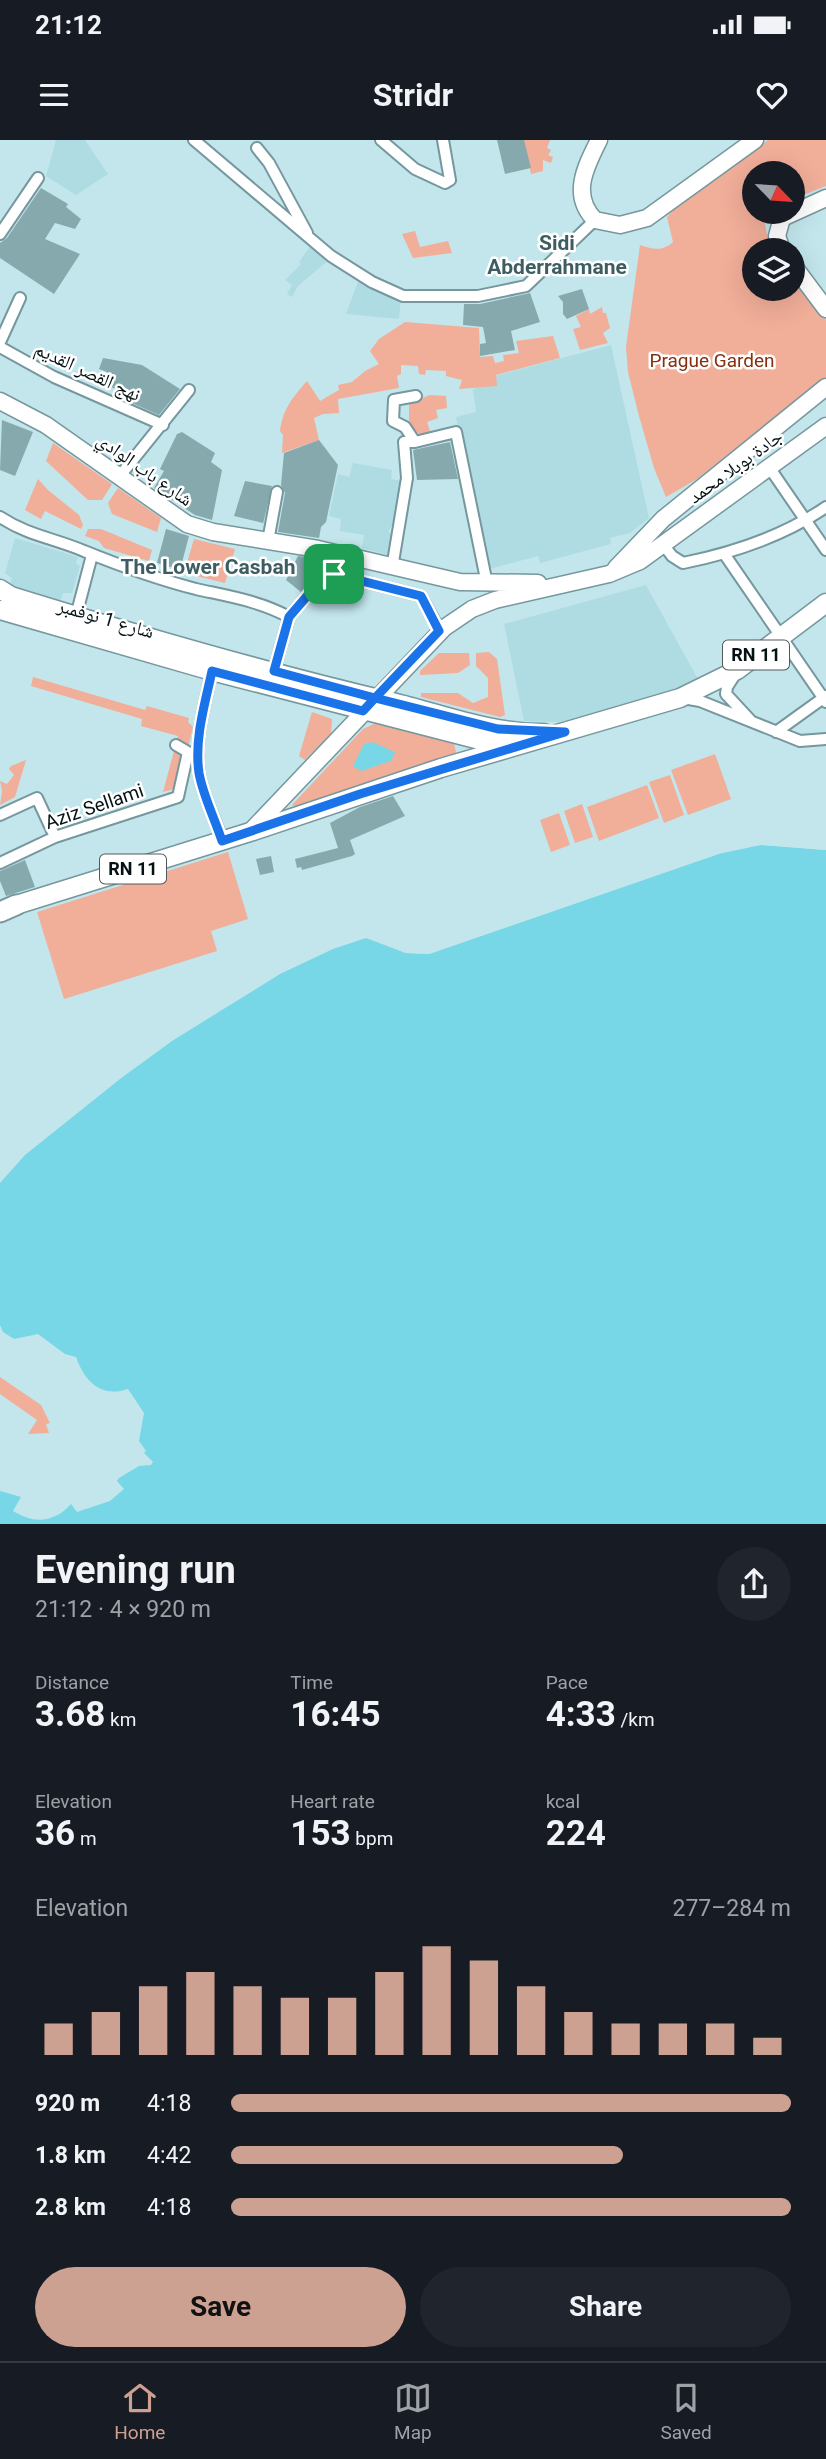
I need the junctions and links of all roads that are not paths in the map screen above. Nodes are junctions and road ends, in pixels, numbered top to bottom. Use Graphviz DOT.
graph roads {
  1 [pos="194,140"];
  2 [pos="380,140"];
  3 [pos="443,140"];
  4 [pos="599,140"];
  5 [pos="755,140"];
  6 [pos="257,148"];
  7 [pos="38,178"];
  8 [pos="826,198"];
  9 [pos="596,219"];
  10 [pos="0,234"];
  11 [pos="778,238"];
  12 [pos="311,240"];
  13 [pos="805,281"];
  14 [pos="20,298"];
  15 [pos="826,309"];
  16 [pos="0,345"];
  17 [pos="826,387"];
  18 [pos="189,390"];
  19 [pos="415,396"];
  20 [pos="0,401"];
  21 [pos="163,425"];
  22 [pos="826,426"];
  23 [pos="415,442"];
  24 [pos="769,467"];
  25 [pos="119,477"];
  26 [pos="277,492"];
  27 [pos="826,506"];
  28 [pos="0,516"];
  29 [pos="806,521"];
  30 [pos="658,523"];
  31 [pos="268,541"];
  32 [pos="666,542"];
  33 [pos="826,550"];
  34 [pos="337,554"];
  35 [pos="92,555"];
  36 [pos="725,555"];
  37 [pos="392,568"];
  38 [pos="334,574"];
  39 [pos="609,575"];
  40 [pos="567,582"];
  41 [pos="488,584"];
  42 [pos="0,589"];
  43 [pos="826,603"];
  44 [pos="0,611"];
  45 [pos="76,616"];
  46 [pos="289,617"];
  47 [pos="439,631"];
  48 [pos="781,636"];
  49 [pos="740,668"];
  50 [pos="207,669"];
  51 [pos="274,671"];
  52 [pos="680,698"];
  53 [pos="825,698"];
  54 [pos="369,705"];
  55 [pos="754,724"];
  56 [pos="442,732"];
  57 [pos="565,732"];
  58 [pos="776,732"];
  59 [pos="826,739"];
  60 [pos="176,745"];
  61 [pos="510,747"];
  62 [pos="441,768"];
  63 [pos="0,815"];
  64 [pos="250,832"];
  65 [pos="55,837"];
  66 [pos="222,841"];
  67 [pos="0,863"];
  68 [pos="5,907"];
  1 -- 12 [label="street"];
  2 -- 3 [label="street"];
  4 -- 9 [label="street"];
  5 -- 9 [label="street"];
  6 -- 12 [label="street"];
  7 -- 10 [label="street"];
  8 -- 11 [label="street"];
  9 -- 12 [label="street"];
  13 -- 15 [label="street"];
  14 -- 16 [label="street"];
  16 -- 21 [label="street, نهج القصر القديم"];
  17 -- 30 [label="street"];
  18 -- 21 [label="street"];
  19 -- 23 [label="street"];
  20 -- 25 [label="street, شارع باب الوادي"];
  21 -- 25 [label="street"];
  22 -- 24 [label="street, جادة بوبلا محمد"];
  23 -- 37 [label="street"];
  23 -- 41 [label="street"];
  24 -- 29 [label="street"];
  24 -- 32 [label="street, جادة بوبلا محمد"];
  25 -- 31 [label="street, شارع باب الوادي"];
  26 -- 31 [label="street"];
  27 -- 29 [label="street"];
  28 -- 35 [label="street"];
  29 -- 33 [label="street"];
  29 -- 36 [label="street"];
  30 -- 32 [label="street"];
  30 -- 39 [label="street"];
  31 -- 34 [label="street, شارع باب الوادي"];
  32 -- 36 [label="street"];
  32 -- 39 [label="street, جادة بوبلا محمد"];
  34 -- 37 [label="street, شارع باب الوادي"];
  34 -- 38 [label="street"];
  35 -- 45 [label="street"];
  35 -- 46 [label="street"];
  36 -- 48 [label="street"];
  37 -- 41 [label="street, شارع باب الوادي"];
  38 -- 46 [label="street"];
  38 -- 47 [label="street"];
  39 -- 40 [label="street, جادة بوبلا محمد"];
  40 -- 41 [label="street, شارع باب الوادي"];
  40 -- 47 [label="street"];
  42 -- 45 [label="main road"];
  43 -- 48 [label="main road, RN 11"];
  44 -- 50 [label="main road, شارع 1 نوفمبر"];
  45 -- 51 [label="main road"];
  46 -- 51 [label="street"];
  47 -- 54 [label="street"];
  48 -- 49 [label="main road, RN 11"];
  48 -- 53 [label="street"];
  49 -- 52 [label="main road, RN 11"];
  49 -- 55 [label="street"];
  50 -- 54 [label="main road, شارع 1 نوفمبر"];
  50 -- 66 [label="street"];
  51 -- 54 [label="main road"];
  52 -- 55 [label="street"];
  52 -- 57 [label="main road, RN 11"];
  53 -- 58 [label="street"];
  54 -- 56 [label="main road"];
  54 -- 57 [label="main road"];
  54 -- 64 [label="street"];
  55 -- 58 [label="street"];
  56 -- 61 [label="main road"];
  56 -- 62 [label="main road"];
  57 -- 61 [label="main road, RN 11"];
  58 -- 59 [label="street"];
  60 -- 65 [label="street, Aziz Sellami"];
  61 -- 62 [label="main road, RN 11"];
  62 -- 64 [label="main road, RN 11"];
  63 -- 65 [label="street"];
  64 -- 66 [label="main road, RN 11"];
  65 -- 67 [label="street, Aziz Sellami"];
  66 -- 68 [label="main road, RN 11"];
}
